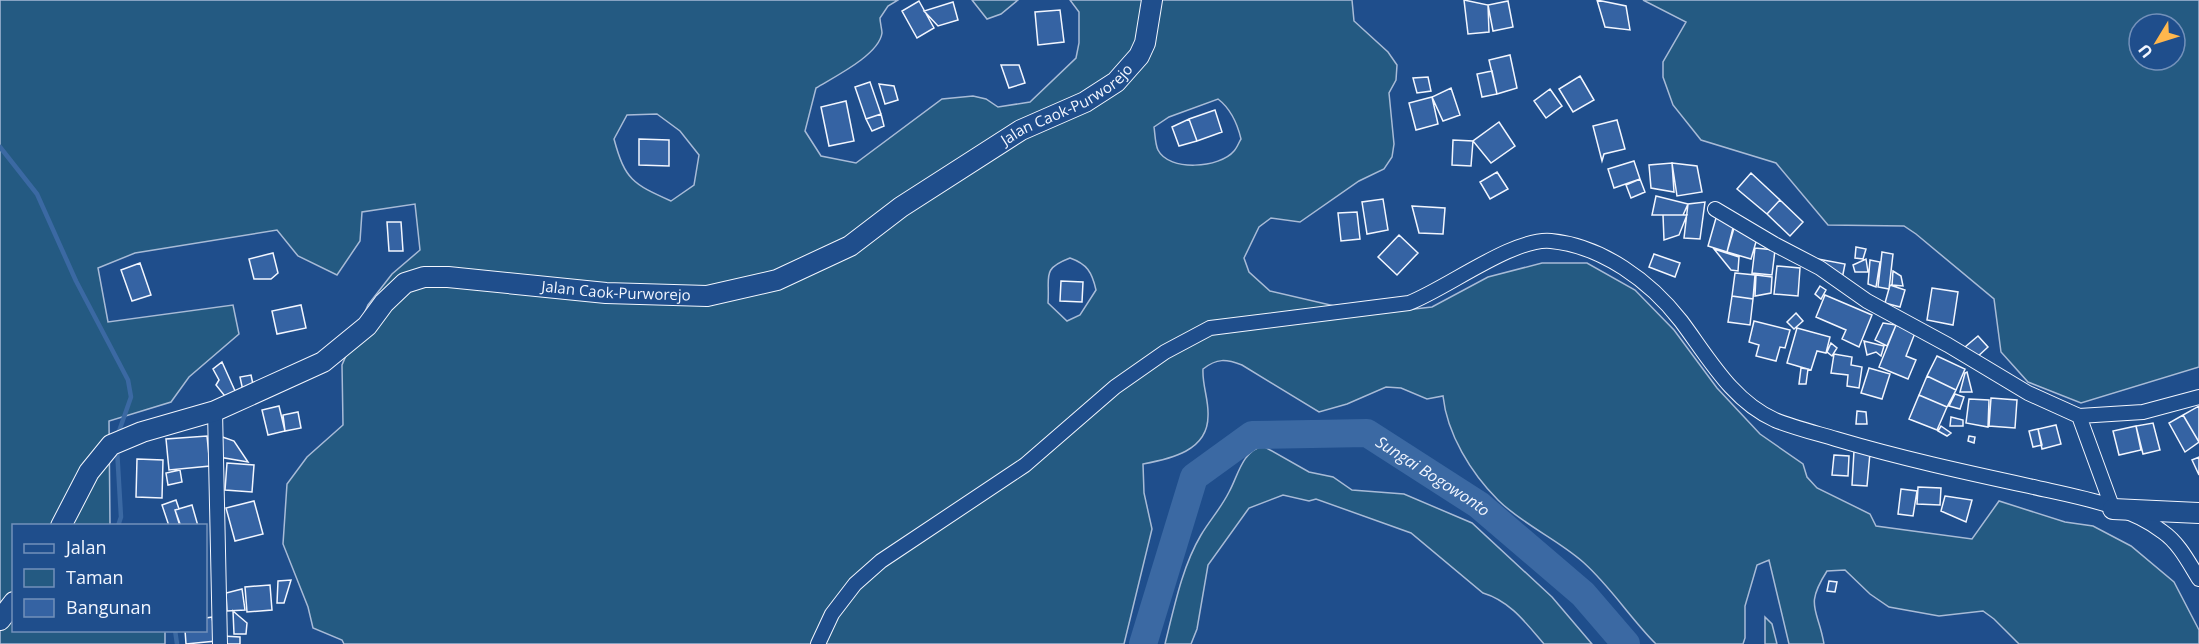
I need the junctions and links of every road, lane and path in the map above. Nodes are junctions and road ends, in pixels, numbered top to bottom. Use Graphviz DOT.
graph roads {
  1 [pos="1152,0"];
  2 [pos="1715,208"];
  3 [pos="2199,397"];
  4 [pos="215,411"];
  5 [pos="2079,416"];
  6 [pos="2111,502"];
  7 [pos="2199,513"];
  8 [pos="62,524"];
  9 [pos="2199,579"];
  10 [pos="12,605"];
  11 [pos="0,620"];
  12 [pos="220,644"];
  13 [pos="819,644"];
  1 -- 4 [label="street, Jalan Caok-Purworejo"];
  2 -- 5 [label="street"];
  3 -- 5 [label="street"];
  4 -- 8 [label="street, Jalan Caok-Purworejo"];
  4 -- 12 [label="street"];
  5 -- 6 [label="street"];
  6 -- 7 [label="street"];
  6 -- 9 [label="street"];
  6 -- 13 [label="street"];
  10 -- 11 [label="street"];
}
